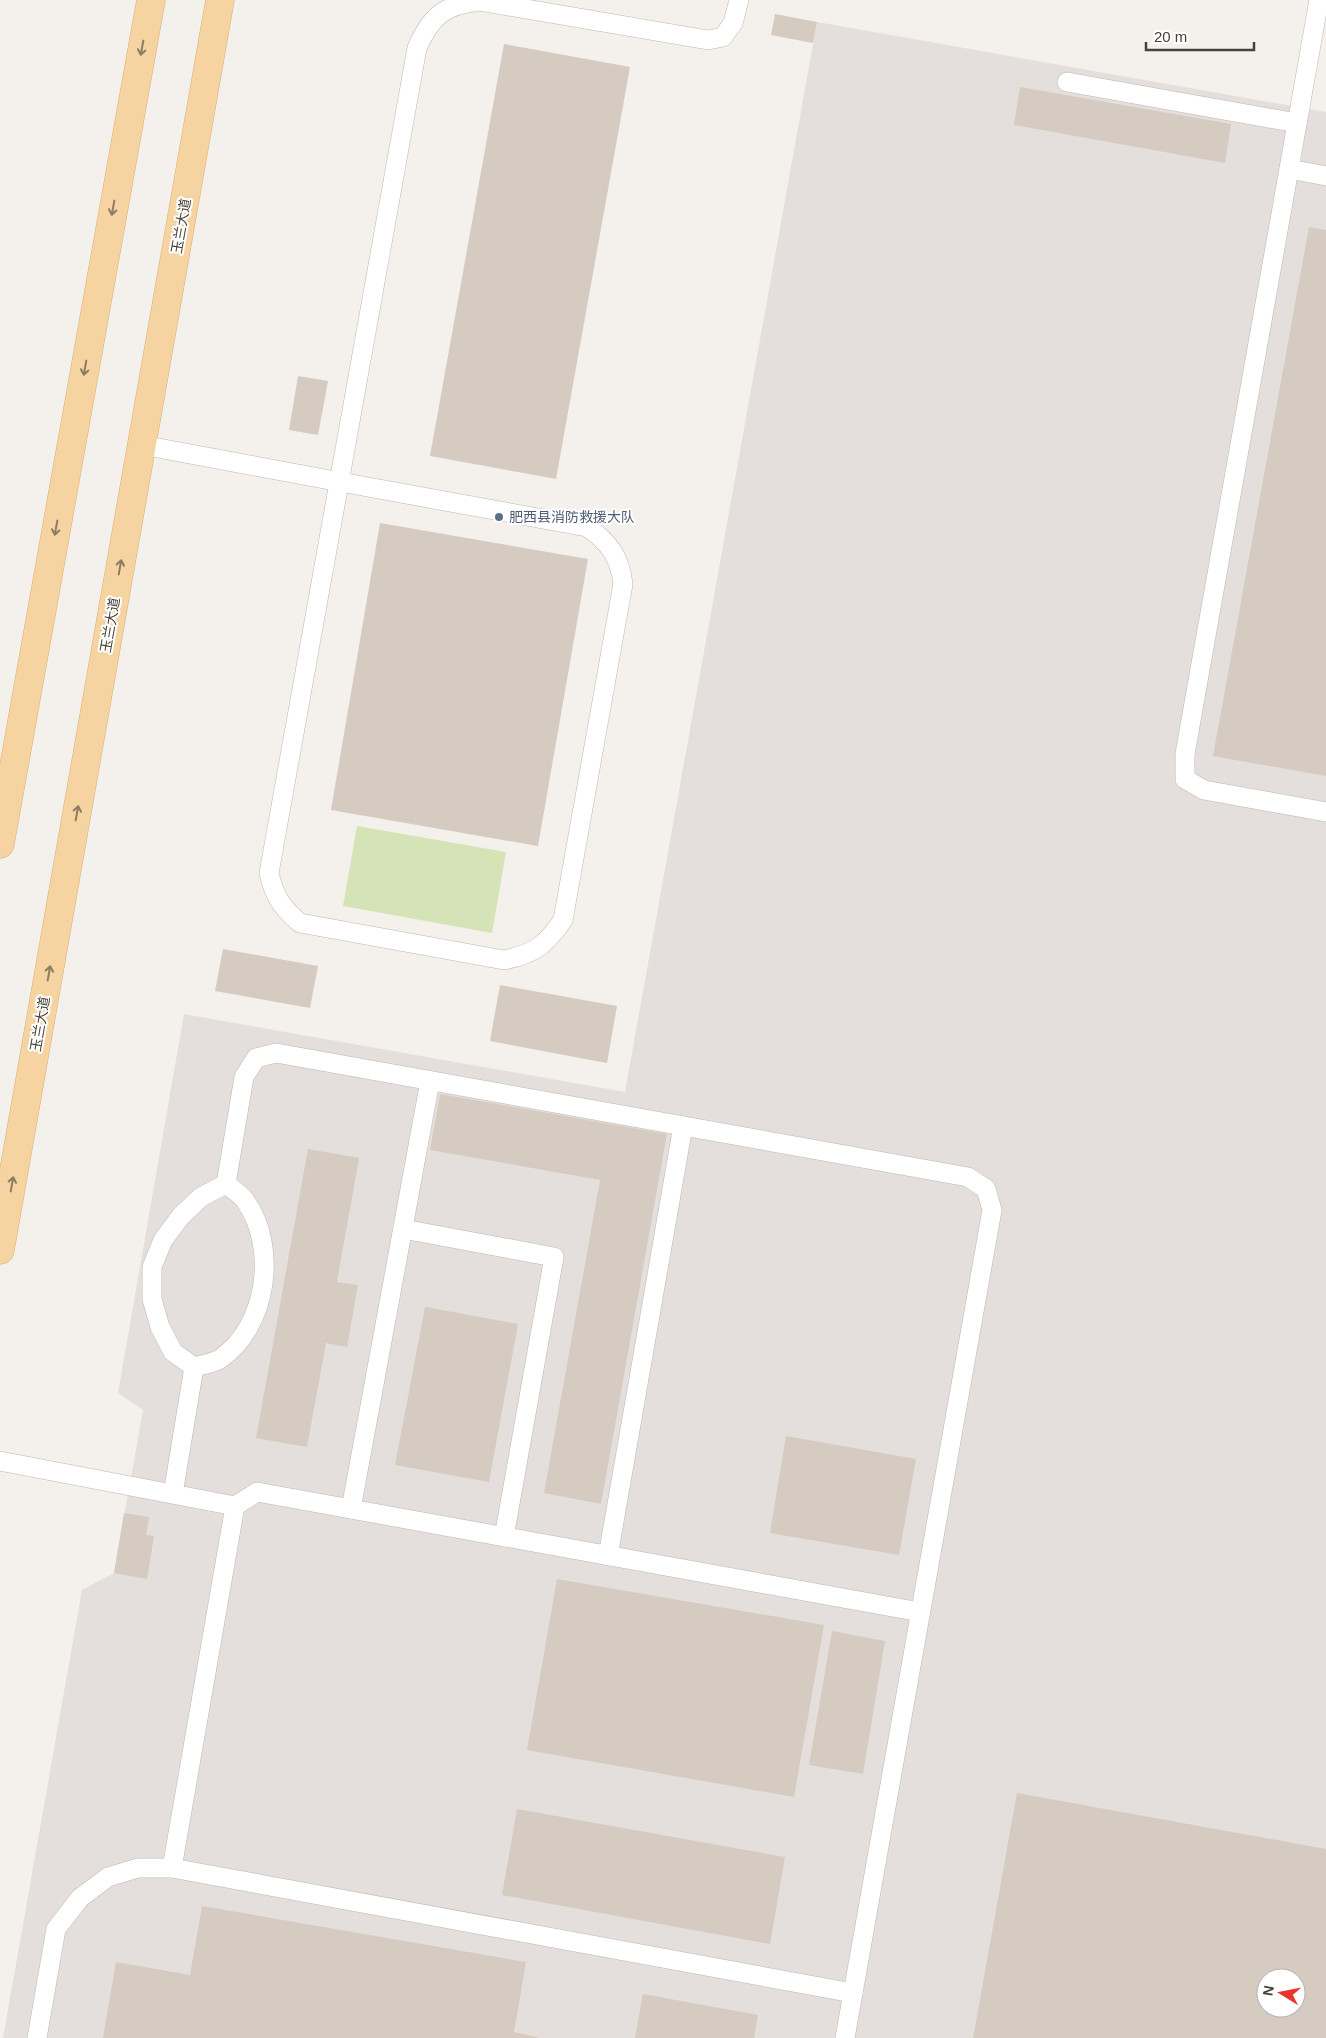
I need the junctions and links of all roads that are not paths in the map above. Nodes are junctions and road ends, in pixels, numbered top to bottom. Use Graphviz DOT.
graph roads {
  1 [pos="151,0"];
  2 [pos="220,0"];
  3 [pos="739,0"];
  4 [pos="1319,0"];
  5 [pos="1067,82"];
  6 [pos="1297,123"];
  7 [pos="1289,169"];
  8 [pos="1326,176"];
  9 [pos="142,445"];
  10 [pos="340,482"];
  11 [pos="1326,812"];
  12 [pos="0,844"];
  13 [pos="430,1081"];
  14 [pos="683,1126"];
  15 [pos="226,1184"];
  16 [pos="403,1229"];
  17 [pos="0,1250"];
  18 [pos="194,1367"];
  19 [pos="0,1461"];
  20 [pos="173,1494"];
  21 [pos="235,1506"];
  22 [pos="351,1509"];
  23 [pos="504,1537"];
  24 [pos="608,1556"];
  25 [pos="920,1612"];
  26 [pos="172,1868"];
  27 [pos="853,1992"];
  28 [pos="37,2038"];
  29 [pos="845,2038"];
  1 -- 12 [label="main road, one-way"];
  2 -- 9 [label="main road, 玉兰大道"];
  3 -- 10 [label="lane"];
  4 -- 6 [label="lane"];
  5 -- 6 [label="lane"];
  6 -- 7 [label="lane"];
  7 -- 8 [label="lane"];
  7 -- 11 [label="lane"];
  9 -- 10 [label="lane"];
  17 -- 9 [label="main road, 玉兰大道, one-way"];
  10 -- 10 [label="lane"];
  13 -- 14 [label="lane"];
  13 -- 15 [label="lane"];
  13 -- 16 [label="lane"];
  14 -- 24 [label="lane"];
  14 -- 25 [label="lane"];
  15 -- 18 [label="lane"];
  15 -- 18 [label="lane"];
  16 -- 22 [label="lane"];
  16 -- 23 [label="lane"];
  18 -- 20 [label="lane"];
  19 -- 20 [label="lane"];
  20 -- 21 [label="lane"];
  21 -- 22 [label="lane"];
  21 -- 26 [label="lane"];
  22 -- 23 [label="lane"];
  23 -- 24 [label="lane"];
  24 -- 25 [label="lane"];
  25 -- 27 [label="lane"];
  26 -- 27 [label="lane"];
  26 -- 28 [label="lane"];
  27 -- 29 [label="lane"];
}
